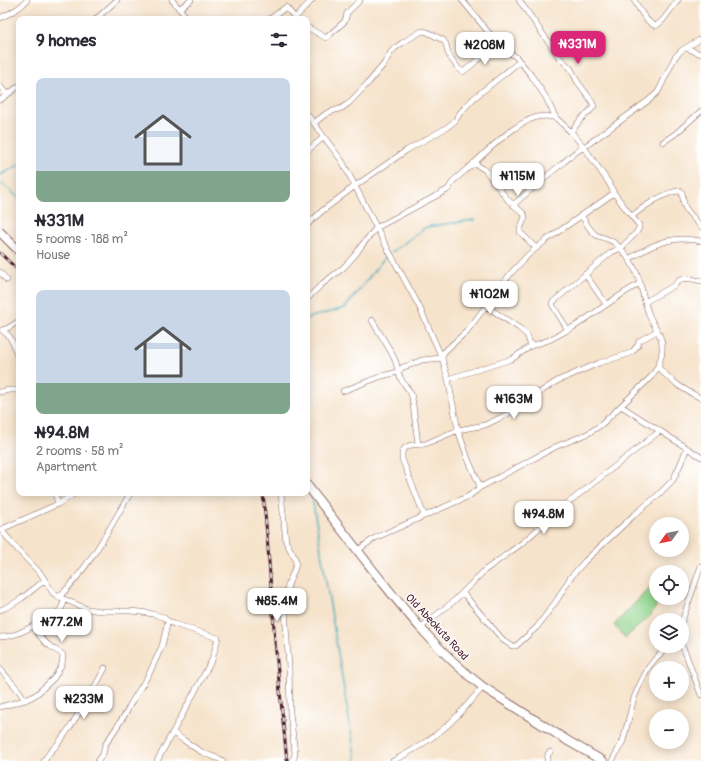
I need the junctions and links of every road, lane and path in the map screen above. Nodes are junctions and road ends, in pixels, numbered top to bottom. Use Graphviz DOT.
graph roads {
  1 [pos="27,0"];
  2 [pos="117,0"];
  3 [pos="172,0"];
  4 [pos="191,0"];
  5 [pos="312,0"];
  6 [pos="360,0"];
  7 [pos="462,0"];
  8 [pos="519,0"];
  9 [pos="634,0"];
  10 [pos="678,0"];
  11 [pos="179,9"];
  12 [pos="99,16"];
  13 [pos="185,16"];
  14 [pos="274,16"];
  15 [pos="293,16"];
  16 [pos="298,16"];
  17 [pos="0,18"];
  18 [pos="310,29"];
  19 [pos="701,39"];
  20 [pos="498,44"];
  21 [pos="686,48"];
  22 [pos="701,54"];
  23 [pos="519,62"];
  24 [pos="0,86"];
  25 [pos="16,88"];
  26 [pos="7,95"];
  27 [pos="0,100"];
  28 [pos="701,111"];
  29 [pos="310,118"];
  30 [pos="556,118"];
  31 [pos="314,123"];
  32 [pos="571,132"];
  33 [pos="324,137"];
  34 [pos="663,142"];
  35 [pos="584,147"];
  36 [pos="310,149"];
  37 [pos="474,163"];
  38 [pos="355,186"];
  39 [pos="614,192"];
  40 [pos="514,205"];
  41 [pos="581,215"];
  42 [pos="632,216"];
  43 [pos="310,222"];
  44 [pos="701,227"];
  45 [pos="376,228"];
  46 [pos="0,232"];
  47 [pos="701,241"];
  48 [pos="16,248"];
  49 [pos="536,248"];
  50 [pos="621,248"];
  51 [pos="629,259"];
  52 [pos="0,272"];
  53 [pos="585,274"];
  54 [pos="8,280"];
  55 [pos="701,281"];
  56 [pos="640,283"];
  57 [pos="310,296"];
  58 [pos="645,302"];
  59 [pos="606,304"];
  60 [pos="486,306"];
  61 [pos="372,320"];
  62 [pos="16,323"];
  63 [pos="1,330"];
  64 [pos="568,330"];
  65 [pos="658,331"];
  66 [pos="531,346"];
  67 [pos="16,352"];
  68 [pos="442,358"];
  69 [pos="658,367"];
  70 [pos="398,372"];
  71 [pos="448,379"];
  72 [pos="16,390"];
  73 [pos="343,391"];
  74 [pos="0,392"];
  75 [pos="701,398"];
  76 [pos="621,406"];
  77 [pos="458,430"];
  78 [pos="660,431"];
  79 [pos="418,444"];
  80 [pos="687,448"];
  81 [pos="701,457"];
  82 [pos="479,488"];
  83 [pos="310,489"];
  84 [pos="56,496"];
  85 [pos="71,496"];
  86 [pos="129,496"];
  87 [pos="281,496"];
  88 [pos="58,504"];
  89 [pos="424,515"];
  90 [pos="1,530"];
  91 [pos="358,550"];
  92 [pos="701,566"];
  93 [pos="700,573"];
  94 [pos="44,580"];
  95 [pos="463,593"];
  96 [pos="59,597"];
  97 [pos="64,600"];
  98 [pos="0,610"];
  99 [pos="685,613"];
  100 [pos="168,621"];
  101 [pos="35,625"];
  102 [pos="420,628"];
  103 [pos="0,637"];
  104 [pos="662,653"];
  105 [pos="686,653"];
  106 [pos="105,668"];
  107 [pos="0,669"];
  108 [pos="483,686"];
  109 [pos="701,695"];
  110 [pos="25,700"];
  111 [pos="0,707"];
  112 [pos="173,733"];
  113 [pos="550,752"];
  114 [pos="161,754"];
  115 [pos="44,761"];
  116 [pos="98,761"];
  117 [pos="157,761"];
  118 [pos="164,761"];
  119 [pos="223,761"];
  120 [pos="291,761"];
  121 [pos="393,761"];
  122 [pos="547,761"];
  123 [pos="603,761"];
  124 [pos="612,761"];
  1 -- 17 [label="street"];
  2 -- 12 [label="street"];
  3 -- 11 [label="street"];
  4 -- 11 [label="street"];
  5 -- 16 [label="street"];
  6 -- 18 [label="street"];
  7 -- 20 [label="street"];
  8 -- 32 [label="street"];
  9 -- 10 [label="street"];
  11 -- 13 [label="street"];
  14 -- 15 [label="street"];
  19 -- 21 [label="street"];
  20 -- 23 [label="street"];
  20 -- 31 [label="street"];
  21 -- 22 [label="street"];
  21 -- 35 [label="street"];
  23 -- 30 [label="street"];
  23 -- 38 [label="street"];
  24 -- 26 [label="street"];
  25 -- 26 [label="street"];
  26 -- 27 [label="street"];
  28 -- 34 [label="street"];
  29 -- 31 [label="street"];
  30 -- 32 [label="street"];
  30 -- 37 [label="street"];
  31 -- 33 [label="street"];
  32 -- 35 [label="street"];
  33 -- 36 [label="street"];
  33 -- 38 [label="street"];
  35 -- 39 [label="street"];
  35 -- 40 [label="street"];
  37 -- 40 [label="street"];
  37 -- 45 [label="street"];
  38 -- 43 [label="street"];
  38 -- 45 [label="street"];
  39 -- 41 [label="street"];
  39 -- 42 [label="street"];
  40 -- 49 [label="street"];
  41 -- 49 [label="street"];
  41 -- 50 [label="street"];
  42 -- 44 [label="street"];
  42 -- 50 [label="street"];
  45 -- 57 [label="street"];
  45 -- 68 [label="street"];
  46 -- 48 [label="highway"];
  47 -- 51 [label="street"];
  49 -- 60 [label="street"];
  50 -- 51 [label="street"];
  50 -- 53 [label="street"];
  51 -- 56 [label="street"];
  52 -- 54 [label="street"];
  53 -- 59 [label="street"];
  53 -- 64 [label="street"];
  55 -- 58 [label="street"];
  56 -- 58 [label="street"];
  56 -- 59 [label="street"];
  58 -- 65 [label="street"];
  59 -- 64 [label="street"];
  60 -- 66 [label="street"];
  60 -- 68 [label="street"];
  61 -- 70 [label="street"];
  62 -- 63 [label="street"];
  63 -- 67 [label="street"];
  64 -- 66 [label="street"];
  65 -- 69 [label="street"];
  65 -- 77 [label="street"];
  66 -- 71 [label="street"];
  68 -- 70 [label="street"];
  68 -- 71 [label="street"];
  69 -- 75 [label="street"];
  69 -- 76 [label="street"];
  70 -- 73 [label="street"];
  70 -- 79 [label="street"];
  71 -- 77 [label="street"];
  72 -- 74 [label="street"];
  76 -- 78 [label="street"];
  76 -- 82 [label="street"];
  77 -- 79 [label="street"];
  77 -- 82 [label="street"];
  78 -- 80 [label="street"];
  78 -- 95 [label="street"];
  79 -- 89 [label="street"];
  80 -- 81 [label="street"];
  80 -- 95 [label="street"];
  82 -- 89 [label="street"];
  83 -- 91 [label="highway, Old Abeokuta Road"];
  84 -- 88 [label="street"];
  85 -- 88 [label="street"];
  86 -- 96 [label="street"];
  87 -- 120 [label="street"];
  88 -- 90 [label="street"];
  89 -- 91 [label="street"];
  90 -- 94 [label="street"];
  91 -- 102 [label="highway, Old Abeokuta Road"];
  92 -- 93 [label="street"];
  93 -- 99 [label="street"];
  94 -- 96 [label="street"];
  94 -- 98 [label="street"];
  95 -- 102 [label="street"];
  96 -- 97 [label="street"];
  97 -- 100 [label="street"];
  97 -- 101 [label="street"];
  100 -- 112 [label="street"];
  100 -- 116 [label="street"];
  101 -- 103 [label="street"];
  101 -- 110 [label="street"];
  102 -- 108 [label="highway, Old Abeokuta Road"];
  104 -- 124 [label="street"];
  105 -- 109 [label="street"];
  106 -- 115 [label="street"];
  107 -- 110 [label="street"];
  108 -- 121 [label="street"];
  108 -- 123 [label="highway, Old Abeokuta Road"];
  110 -- 111 [label="street"];
  112 -- 114 [label="street"];
  112 -- 119 [label="street"];
  113 -- 122 [label="street"];
  114 -- 117 [label="street"];
  114 -- 118 [label="street"];
}
